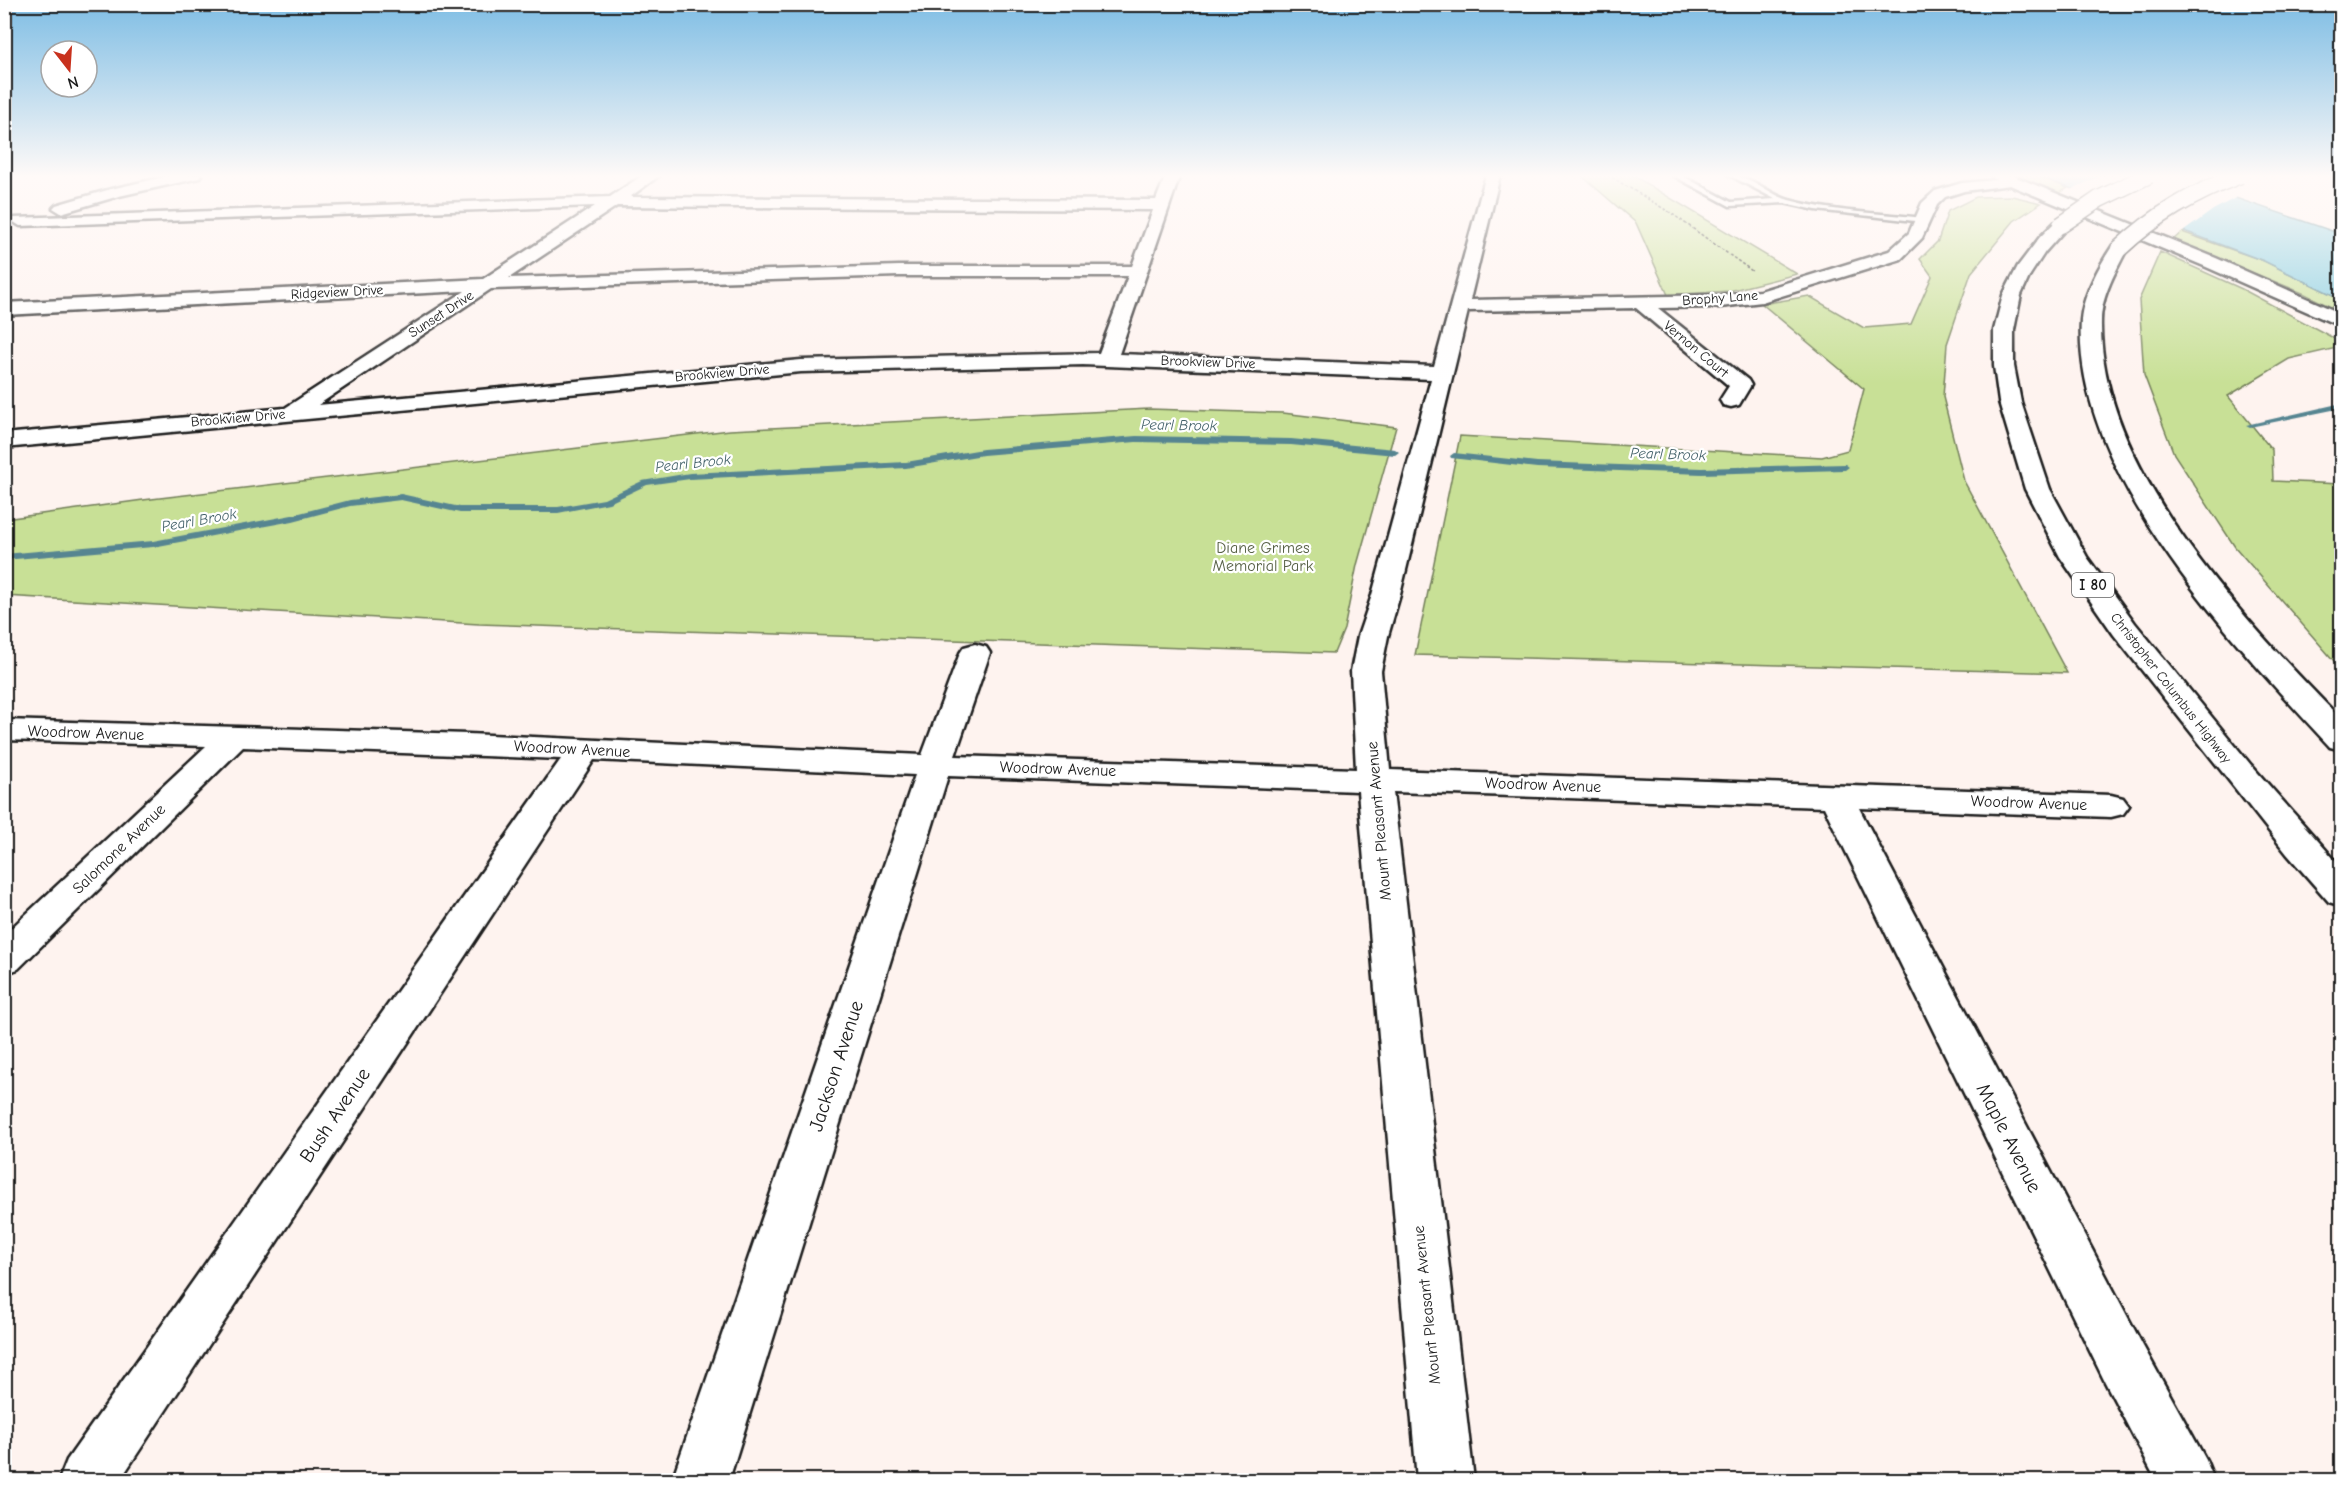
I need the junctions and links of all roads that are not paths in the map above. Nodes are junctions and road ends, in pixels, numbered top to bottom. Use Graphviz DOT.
graph roads {
  1 [pos="548,244"];
  2 [pos="1148,244"];
  3 [pos="1475,244"];
  4 [pos="1909,244"];
  5 [pos="2044,244"];
  6 [pos="2124,244"];
  7 [pos="2166,244"];
  8 [pos="1138,271"];
  9 [pos="487,284"];
  10 [pos="1640,302"];
  11 [pos="1459,306"];
  12 [pos="4,309"];
  13 [pos="2342,321"];
  14 [pos="1107,359"];
  15 [pos="1443,373"];
  16 [pos="1731,400"];
  17 [pos="290,413"];
  18 [pos="4,441"];
  19 [pos="975,652"];
  20 [pos="4,729"];
  21 [pos="233,739"];
  22 [pos="2342,741"];
  23 [pos="584,750"];
  24 [pos="935,765"];
  25 [pos="1374,780"];
  26 [pos="1835,795"];
  27 [pos="2111,806"];
  28 [pos="2342,893"];
  29 [pos="4,959"];
  30 [pos="87,1480"];
  31 [pos="700,1480"];
  32 [pos="1445,1480"];
  33 [pos="2186,1480"];
  1 -- 9 [label="main road, Sunset Drive"];
  2 -- 8 [label="main road"];
  3 -- 11 [label="main road, Mount Pleasant Avenue"];
  4 -- 10 [label="main road, Brophy Lane"];
  5 -- 28 [label="main road, Christopher Columbus Highway / I 80, bridge"];
  6 -- 22 [label="main road, bridge"];
  7 -- 13 [label="main road"];
  8 -- 9 [label="main road, Ridgeview Drive"];
  8 -- 14 [label="main road"];
  9 -- 12 [label="main road, Ridgeview Drive"];
  9 -- 17 [label="main road, Sunset Drive"];
  10 -- 11 [label="main road, Brophy Lane"];
  10 -- 16 [label="main road, Vernon Court"];
  11 -- 15 [label="main road, Mount Pleasant Avenue"];
  14 -- 15 [label="main road, Brookview Drive"];
  14 -- 17 [label="main road, Brookview Drive"];
  15 -- 25 [label="main road, Mount Pleasant Avenue"];
  17 -- 18 [label="main road, Brookview Drive"];
  19 -- 24 [label="main road, Jackson Avenue"];
  20 -- 21 [label="main road, Woodrow Avenue"];
  21 -- 23 [label="main road, Woodrow Avenue"];
  21 -- 29 [label="main road, Salomone Avenue"];
  23 -- 24 [label="main road, Woodrow Avenue"];
  23 -- 30 [label="main road, Bush Avenue"];
  24 -- 25 [label="main road, Woodrow Avenue"];
  24 -- 31 [label="main road, Jackson Avenue"];
  25 -- 26 [label="main road, Woodrow Avenue"];
  25 -- 32 [label="main road, Mount Pleasant Avenue"];
  26 -- 27 [label="main road, Woodrow Avenue"];
  26 -- 33 [label="main road, Maple Avenue"];
}
